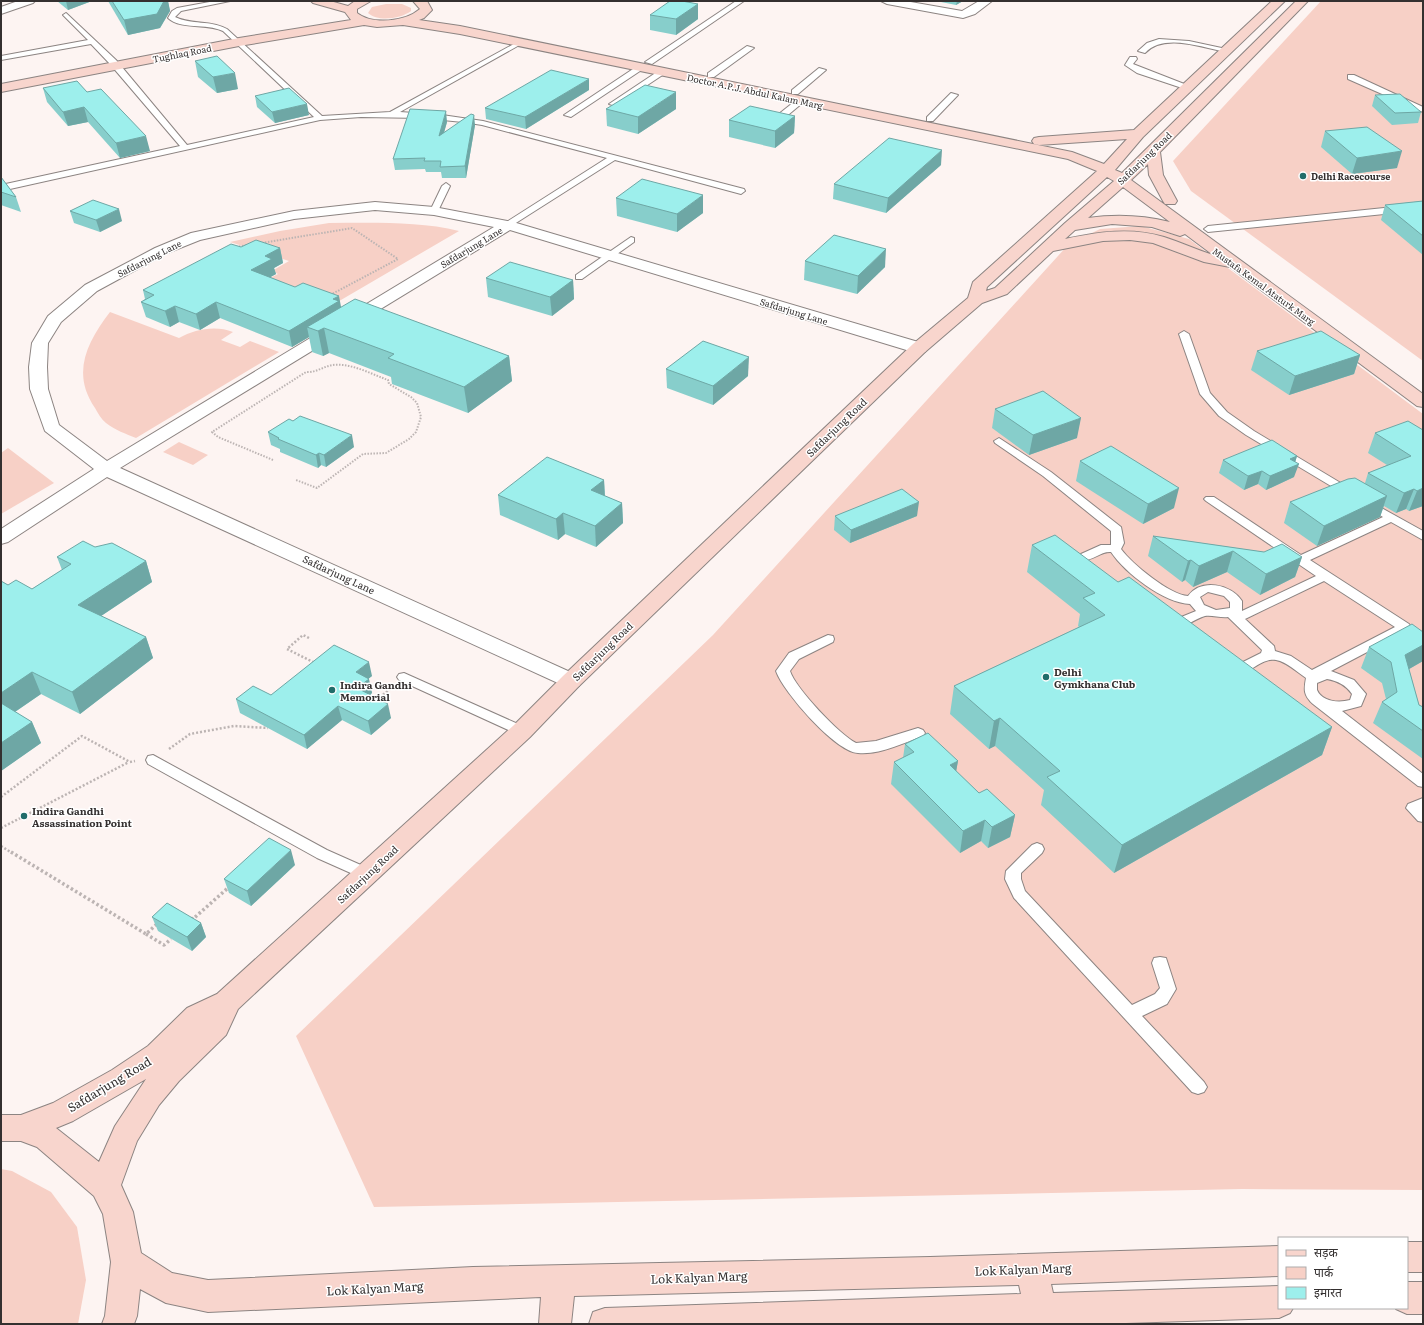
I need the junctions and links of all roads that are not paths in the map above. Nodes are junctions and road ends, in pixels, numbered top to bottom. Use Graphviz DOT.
graph roads {
  1 [pos="29,1"];
  2 [pos="226,1"];
  3 [pos="317,1"];
  4 [pos="365,1"];
  5 [pos="741,1"];
  6 [pos="887,1"];
  7 [pos="986,1"];
  8 [pos="1279,1"];
  9 [pos="1302,1"];
  10 [pos="426,4"];
  11 [pos="165,6"];
  12 [pos="179,9"];
  13 [pos="1,11"];
  14 [pos="351,12"];
  15 [pos="66,15"];
  16 [pos="402,21"];
  17 [pos="365,22"];
  18 [pos="237,40"];
  19 [pos="91,42"];
  20 [pos="521,42"];
  21 [pos="750,48"];
  22 [pos="1227,50"];
  23 [pos="1142,51"];
  24 [pos="1,58"];
  25 [pos="1132,59"];
  26 [pos="114,64"];
  27 [pos="646,65"];
  28 [pos="822,70"];
  29 [pos="663,72"];
  30 [pos="711,75"];
  31 [pos="1351,77"];
  32 [pos="1,84"];
  33 [pos="1188,87"];
  34 [pos="1,88"];
  35 [pos="798,96"];
  36 [pos="954,96"];
  37 [pos="613,104"];
  38 [pos="1423,110"];
  39 [pos="392,114"];
  40 [pos="568,115"];
  41 [pos="320,118"];
  42 [pos="930,119"];
  43 [pos="773,123"];
  44 [pos="1138,134"];
  45 [pos="1001,137"];
  46 [pos="1042,146"];
  47 [pos="185,147"];
  48 [pos="1152,151"];
  49 [pos="613,158"];
  50 [pos="1110,166"];
  51 [pos="1128,175"];
  52 [pos="1083,179"];
  53 [pos="446,186"];
  54 [pos="1,188"];
  55 [pos="741,191"];
  56 [pos="1170,201"];
  57 [pos="1423,207"];
  58 [pos="434,211"];
  59 [pos="508,225"];
  60 [pos="1070,226"];
  61 [pos="1205,234"];
  62 [pos="631,240"];
  63 [pos="1049,247"];
  64 [pos="609,256"];
  65 [pos="1233,264"];
  66 [pos="580,277"];
  67 [pos="976,300"];
  68 [pos="1184,334"];
  69 [pos="919,348"];
  70 [pos="1423,384"];
  71 [pos="1423,402"];
  72 [pos="999,441"];
  73 [pos="106,469"];
  74 [pos="1210,499"];
  75 [pos="1392,518"];
  76 [pos="1423,536"];
  77 [pos="1,538"];
  78 [pos="1115,549"];
  79 [pos="1085,557"];
  80 [pos="1300,560"];
  81 [pos="1325,576"];
  82 [pos="1193,600"];
  83 [pos="1205,612"];
  84 [pos="1234,615"];
  85 [pos="1173,625"];
  86 [pos="1405,627"];
  87 [pos="1417,631"];
  88 [pos="828,639"];
  89 [pos="1267,656"];
  90 [pos="1234,672"];
  91 [pos="404,677"];
  92 [pos="1313,677"];
  93 [pos="571,681"];
  94 [pos="1320,701"];
  95 [pos="522,731"];
  96 [pos="918,733"];
  97 [pos="154,760"];
  98 [pos="1423,782"];
  99 [pos="1423,803"];
  100 [pos="1423,817"];
  101 [pos="1037,849"];
  102 [pos="367,874"];
  103 [pos="1160,963"];
  104 [pos="227,1002"];
  105 [pos="1130,1014"];
  106 [pos="1198,1087"];
  107 [pos="11,1128"];
  108 [pos="105,1186"];
  109 [pos="1408,1257"];
  110 [pos="1423,1257"];
  111 [pos="1278,1261"];
  112 [pos="127,1262"];
  113 [pos="1032,1269"];
  114 [pos="559,1281"];
  115 [pos="1408,1298"];
  116 [pos="1423,1298"];
  117 [pos="1278,1302"];
  118 [pos="1040,1310"];
  119 [pos="118,1324"];
  120 [pos="555,1324"];
  121 [pos="605,1324"];
  1 -- 13 [label="street"];
  2 -- 12 [label="lane"];
  3 -- 14 [label="main road"];
  4 -- 14 [label="main road"];
  5 -- 27 [label="lane"];
  6 -- 7 [label="street"];
  8 -- 22 [label="main road, Safdarjung Road"];
  9 -- 48 [label="main road, Safdarjung Road"];
  10 -- 16 [label="main road"];
  10 -- 27 [label="main road, Doctor A.P.J. Abdul Kalam Marg"];
  11 -- 12 [label="lane"];
  12 -- 18 [label="lane"];
  14 -- 17 [label="main road"];
  14 -- 18 [label="main road, Tughlaq Road"];
  15 -- 19 [label="lane"];
  16 -- 17 [label="main road"];
  16 -- 20 [label="main road, Doctor A.P.J. Abdul Kalam Marg"];
  17 -- 18 [label="main road, Tughlaq Road"];
  18 -- 26 [label="main road, Tughlaq Road"];
  18 -- 41 [label="lane"];
  19 -- 24 [label="lane"];
  19 -- 26 [label="lane"];
  20 -- 27 [label="main road, Doctor A.P.J. Abdul Kalam Marg"];
  20 -- 39 [label="lane"];
  21 -- 30 [label="lane"];
  22 -- 23 [label="lane"];
  22 -- 33 [label="main road, Safdarjung Road"];
  25 -- 33 [label="lane"];
  26 -- 32 [label="main road, Tughlaq Road"];
  26 -- 34 [label="main road, Tughlaq Road"];
  26 -- 47 [label="lane"];
  27 -- 29 [label="main road, Doctor A.P.J. Abdul Kalam Marg"];
  27 -- 30 [label="main road, Doctor A.P.J. Abdul Kalam Marg"];
  27 -- 40 [label="lane"];
  28 -- 35 [label="lane"];
  29 -- 35 [label="main road, Doctor A.P.J. Abdul Kalam Marg"];
  29 -- 37 [label="lane"];
  30 -- 35 [label="main road, Doctor A.P.J. Abdul Kalam Marg"];
  31 -- 38 [label="lane"];
  33 -- 44 [label="main road, Safdarjung Road"];
  35 -- 42 [label="main road, Doctor A.P.J. Abdul Kalam Marg"];
  35 -- 43 [label="lane"];
  35 -- 45 [label="main road, Doctor A.P.J. Abdul Kalam Marg"];
  36 -- 42 [label="lane"];
  39 -- 41 [label="lane"];
  39 -- 49 [label="lane"];
  41 -- 47 [label="lane"];
  42 -- 45 [label="main road, Doctor A.P.J. Abdul Kalam Marg"];
  44 -- 46 [label="main road"];
  44 -- 50 [label="main road, Safdarjung Road"];
  45 -- 46 [label="main road, Doctor A.P.J. Abdul Kalam Marg"];
  46 -- 50 [label="main road, Doctor A.P.J. Abdul Kalam Marg"];
  46 -- 52 [label="main road"];
  47 -- 54 [label="lane"];
  48 -- 51 [label="main road, Safdarjung Road"];
  48 -- 56 [label="main road"];
  49 -- 55 [label="lane"];
  49 -- 59 [label="lane, Safdarjung Lane"];
  50 -- 51 [label="main road, Mustafa Kemal Ataturk Marg"];
  50 -- 52 [label="main road, Safdarjung Road"];
  51 -- 56 [label="main road, Mustafa Kemal Ataturk Marg"];
  51 -- 60 [label="main road, Safdarjung Road"];
  51 -- 61 [label="main road, Mustafa Kemal Ataturk Marg"];
  52 -- 67 [label="main road, Safdarjung Road"];
  53 -- 58 [label="lane"];
  56 -- 61 [label="main road, Mustafa Kemal Ataturk Marg"];
  57 -- 61 [label="lane"];
  58 -- 59 [label="street, Safdarjung Lane"];
  58 -- 73 [label="street, Safdarjung Lane"];
  59 -- 64 [label="street, Safdarjung Lane"];
  59 -- 73 [label="street, Safdarjung Lane"];
  60 -- 61 [label="main road"];
  60 -- 63 [label="main road, Safdarjung Road"];
  61 -- 65 [label="main road, Mustafa Kemal Ataturk Marg"];
  61 -- 70 [label="main road, Mustafa Kemal Ataturk Marg"];
  62 -- 64 [label="lane"];
  63 -- 65 [label="main road"];
  63 -- 67 [label="main road, Safdarjung Road"];
  64 -- 66 [label="lane"];
  64 -- 69 [label="street, Safdarjung Lane"];
  65 -- 71 [label="main road, Mustafa Kemal Ataturk Marg"];
  67 -- 69 [label="main road, Safdarjung Road"];
  68 -- 75 [label="lane"];
  69 -- 93 [label="main road, Safdarjung Road"];
  72 -- 78 [label="lane"];
  73 -- 77 [label="street, Safdarjung Lane"];
  73 -- 93 [label="street, Safdarjung Lane"];
  74 -- 80 [label="lane"];
  75 -- 76 [label="lane"];
  75 -- 80 [label="lane"];
  78 -- 79 [label="lane"];
  78 -- 82 [label="lane"];
  80 -- 81 [label="lane"];
  81 -- 84 [label="lane"];
  81 -- 86 [label="lane"];
  82 -- 83 [label="lane"];
  82 -- 84 [label="lane"];
  83 -- 84 [label="lane"];
  83 -- 85 [label="lane"];
  84 -- 89 [label="lane"];
  86 -- 87 [label="lane"];
  86 -- 92 [label="lane"];
  88 -- 96 [label="lane"];
  89 -- 90 [label="lane"];
  89 -- 92 [label="lane"];
  91 -- 95 [label="lane"];
  92 -- 94 [label="lane"];
  92 -- 94 [label="lane"];
  93 -- 95 [label="main road, Safdarjung Road"];
  94 -- 98 [label="lane"];
  95 -- 102 [label="main road, Safdarjung Road"];
  97 -- 102 [label="lane"];
  99 -- 100 [label="lane"];
  101 -- 105 [label="lane"];
  102 -- 104 [label="main road, Safdarjung Road"];
  103 -- 105 [label="lane"];
  104 -- 107 [label="main road, Safdarjung Road"];
  104 -- 108 [label="main road, Safdarjung Road"];
  105 -- 106 [label="lane"];
  107 -- 108 [label="main road"];
  108 -- 112 [label="main road"];
  109 -- 110 [label="main road"];
  111 -- 113 [label="main road, Lok Kalyan Marg"];
  112 -- 114 [label="main road, Lok Kalyan Marg"];
  112 -- 119 [label="main road"];
  113 -- 114 [label="main road, Lok Kalyan Marg"];
  113 -- 118 [label="main road"];
  114 -- 120 [label="main road"];
  115 -- 116 [label="main road"];
  117 -- 118 [label="main road"];
  118 -- 121 [label="main road"];
}
